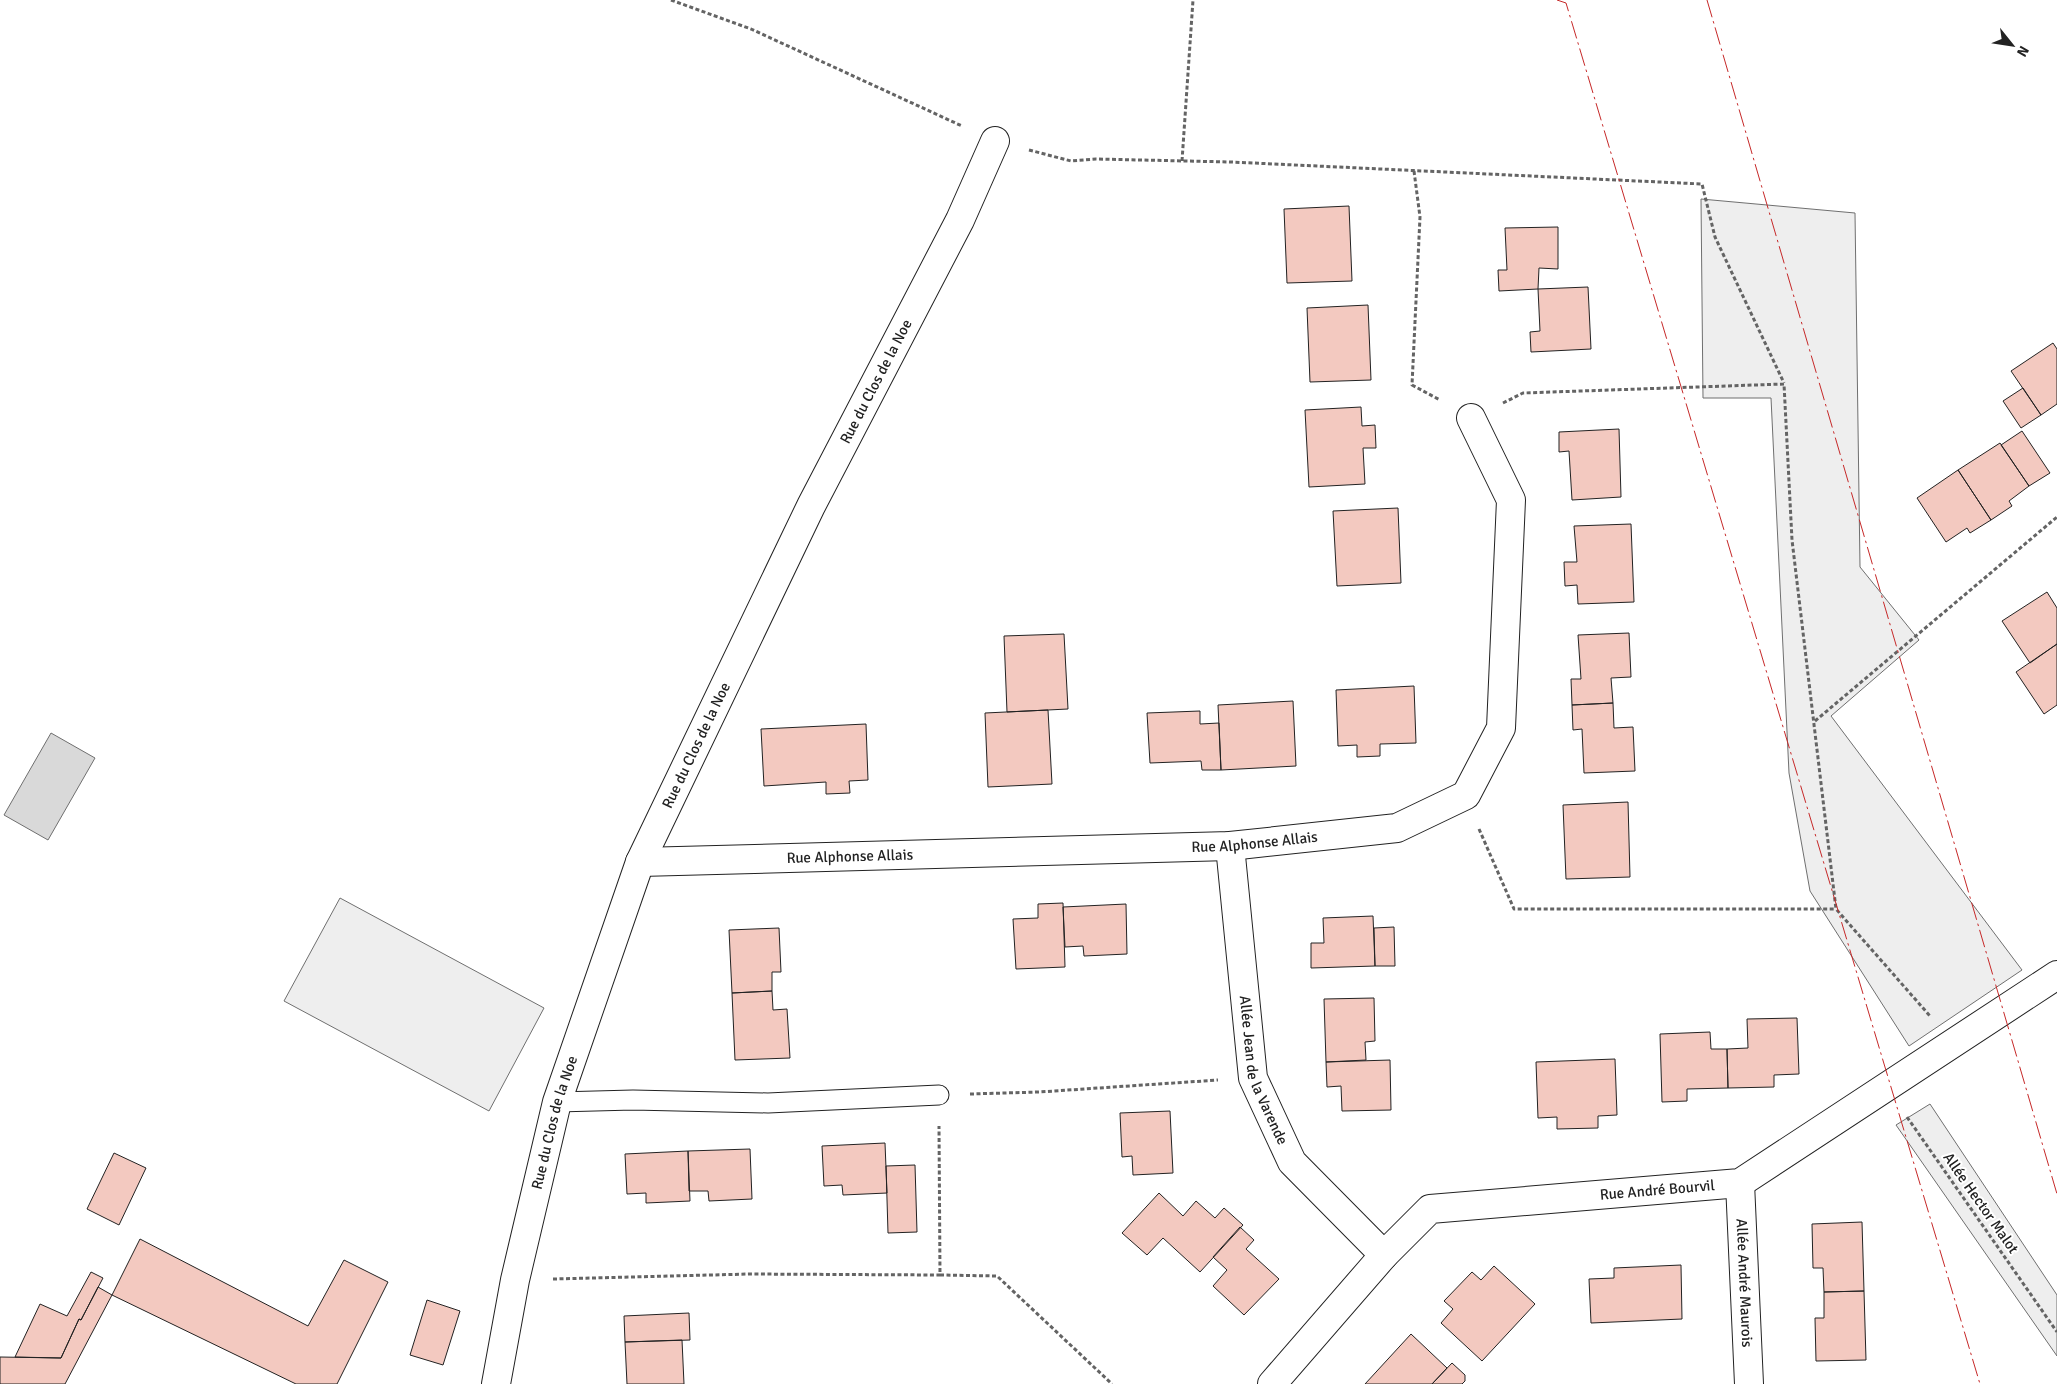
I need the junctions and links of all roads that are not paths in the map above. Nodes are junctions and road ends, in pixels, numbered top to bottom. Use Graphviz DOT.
graph roads {
  1 [pos="995,141"];
  2 [pos="1471,418"];
  3 [pos="1230,846"];
  4 [pos="640,862"];
  5 [pos="2057,974"];
  6 [pos="939,1095"];
  7 [pos="557,1102"];
  8 [pos="1740,1183"];
  9 [pos="1384,1254"];
  10 [pos="496,1384"];
  11 [pos="1272,1384"];
  12 [pos="1750,1384"];
  1 -- 4 [label="street, Rue du Clos de la Noe"];
  2 -- 3 [label="street, Rue Alphonse Allais"];
  3 -- 4 [label="street, Rue Alphonse Allais"];
  3 -- 9 [label="street, Allée Jean de la Varende"];
  4 -- 7 [label="street, Rue du Clos de la Noe"];
  5 -- 8 [label="street, Rue André Bourvil"];
  6 -- 7 [label="lane"];
  7 -- 10 [label="street, Rue du Clos de la Noe"];
  8 -- 9 [label="street, Rue André Bourvil"];
  8 -- 12 [label="street, Allée André Maurois"];
  9 -- 11 [label="street, Rue André Bourvil"];
}
